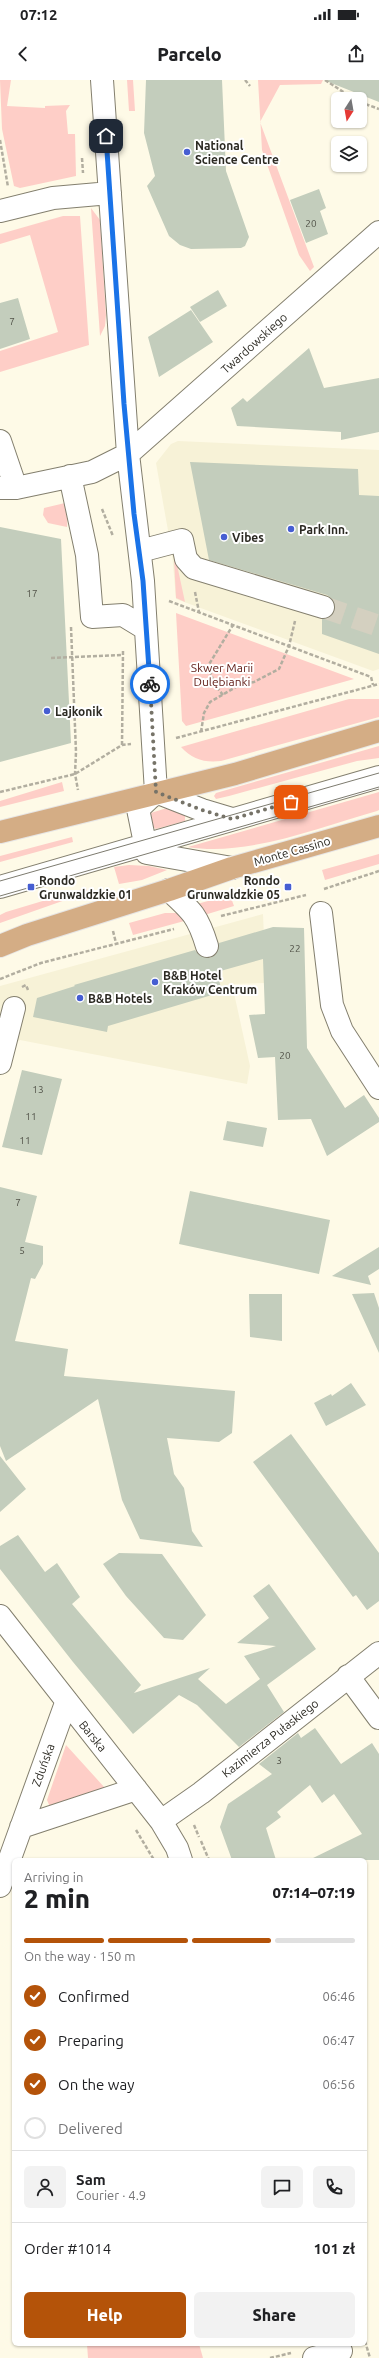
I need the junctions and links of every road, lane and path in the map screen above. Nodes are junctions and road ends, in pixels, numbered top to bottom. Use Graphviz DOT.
graph roads {
  1 [pos="102,80"];
  2 [pos="245,80"];
  3 [pos="325,80"];
  4 [pos="250,86"];
  5 [pos="343,92"];
  6 [pos="367,105"];
  7 [pos="379,109"];
  8 [pos="0,140"];
  9 [pos="8,188"];
  10 [pos="110,193"];
  11 [pos="0,211"];
  12 [pos="379,232"];
  13 [pos="0,441"];
  14 [pos="128,454"];
  15 [pos="70,476"];
  16 [pos="8,488"];
  17 [pos="140,551"];
  18 [pos="300,600"];
  19 [pos="170,601"];
  20 [pos="323,607"];
  21 [pos="70,619"];
  22 [pos="234,625"];
  23 [pos="146,629"];
  24 [pos="288,646"];
  25 [pos="122,655"];
  26 [pos="51,658"];
  27 [pos="72,658"];
  28 [pos="379,684"];
  29 [pos="373,686"];
  30 [pos="223,694"];
  31 [pos="201,732"];
  32 [pos="379,732"];
  33 [pos="174,738"];
  34 [pos="129,744"];
  35 [pos="75,774"];
  36 [pos="379,777"];
  37 [pos="77,789"];
  38 [pos="0,792"];
  39 [pos="156,792"];
  40 [pos="232,819"];
  41 [pos="379,826"];
  42 [pos="0,832"];
  43 [pos="145,844"];
  44 [pos="232,868"];
  45 [pos="0,887"];
  46 [pos="169,890"];
  47 [pos="321,913"];
  48 [pos="0,946"];
  49 [pos="207,946"];
  50 [pos="14,1008"];
  51 [pos="0,1063"];
  52 [pos="379,1088"];
  53 [pos="0,1616"];
  54 [pos="379,1653"];
  55 [pos="348,1676"];
  56 [pos="66,1703"];
  57 [pos="379,1718"];
  58 [pos="136,1789"];
  59 [pos="161,1821"];
  60 [pos="21,1826"];
  61 [pos="135,1828"];
  62 [pos="153,1858"];
  63 [pos="181,1858"];
  64 [pos="0,1886"];
  65 [pos="366,2346"];
  66 [pos="341,2351"];
  67 [pos="293,2352"];
  68 [pos="270,2358"];
  69 [pos="314,2358"];
  70 [pos="370,2358"];
  1 -- 10 [label="street"];
  2 -- 4 [label="path"];
  3 -- 5 [label="path"];
  6 -- 7 [label="path"];
  8 -- 9 [label="path"];
  10 -- 11 [label="street"];
  10 -- 14 [label="street"];
  12 -- 14 [label="street, Twardowskiego"];
  13 -- 16 [label="street"];
  14 -- 15 [label="street, Twardowskiego"];
  14 -- 17 [label="street"];
  15 -- 16 [label="street, Twardowskiego"];
  15 -- 23 [label="street"];
  17 -- 18 [label="street"];
  17 -- 23 [label="street"];
  18 -- 20 [label="street"];
  18 -- 24 [label="path"];
  19 -- 22 [label="path"];
  21 -- 27 [label="path"];
  22 -- 24 [label="path"];
  22 -- 30 [label="path"];
  23 -- 39 [label="street"];
  24 -- 29 [label="path"];
  24 -- 30 [label="path"];
  25 -- 27 [label="path"];
  26 -- 27 [label="path"];
  27 -- 35 [label="path"];
  28 -- 29 [label="path"];
  29 -- 31 [label="path"];
  30 -- 31 [label="path"];
  31 -- 33 [label="path"];
  32 -- 39 [label="main road"];
  34 -- 35 [label="path"];
  35 -- 37 [label="path"];
  35 -- 38 [label="path"];
  36 -- 40 [label="street"];
  39 -- 40 [label="street"];
  39 -- 42 [label="main road"];
  39 -- 43 [label="street"];
  40 -- 43 [label="street"];
  41 -- 44 [label="main road, Monte Cassino"];
  43 -- 44 [label="street"];
  43 -- 45 [label="street"];
  44 -- 46 [label="main road, Monte Cassino"];
  46 -- 48 [label="main road, Monte Cassino"];
  46 -- 49 [label="street"];
  47 -- 52 [label="street"];
  50 -- 51 [label="street"];
  53 -- 56 [label="street, Barska"];
  54 -- 55 [label="street, Kazimierza Pułaskiego"];
  55 -- 57 [label="street"];
  55 -- 59 [label="street, Kazimierza Pułaskiego"];
  56 -- 58 [label="street, Barska"];
  56 -- 60 [label="street, Zduńska"];
  58 -- 59 [label="street, Barska"];
  58 -- 60 [label="street"];
  59 -- 63 [label="street, Barska"];
  60 -- 64 [label="street, Zduńska"];
  61 -- 62 [label="path"];
  65 -- 70 [label="path"];
  66 -- 69 [label="street"];
  67 -- 68 [label="path"];
}
